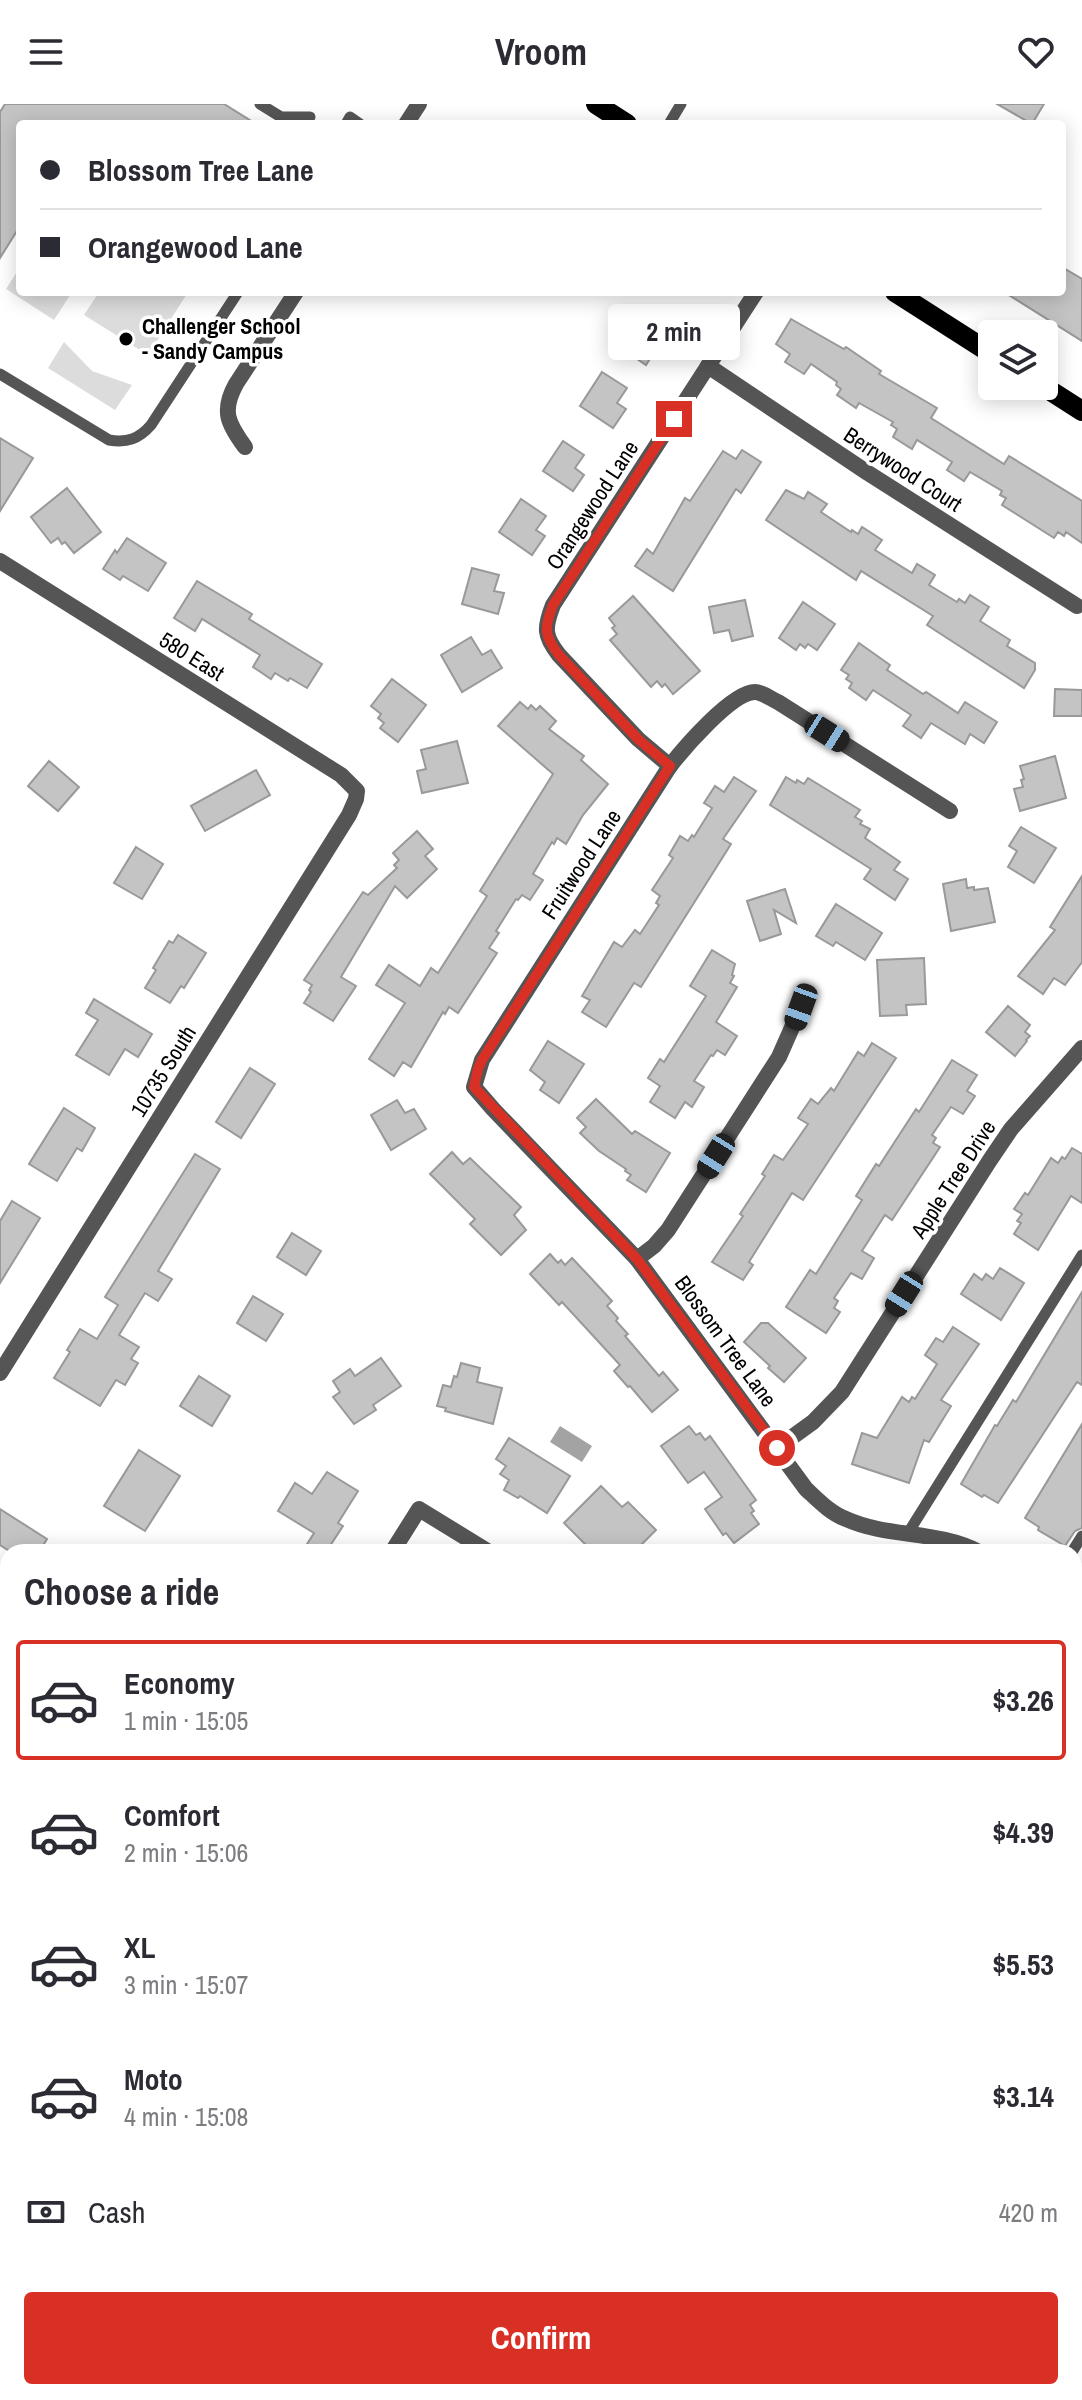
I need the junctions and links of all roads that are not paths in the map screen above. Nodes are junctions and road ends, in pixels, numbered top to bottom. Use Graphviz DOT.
graph roads {
  1 [pos="260,104"];
  2 [pos="596,104"];
  3 [pos="310,117"];
  4 [pos="621,120"];
  5 [pos="235,296"];
  6 [pos="293,296"];
  7 [pos="753,296"];
  8 [pos="901,296"];
  9 [pos="978,345"];
  10 [pos="708,366"];
  11 [pos="0,374"];
  12 [pos="1058,396"];
  13 [pos="1082,411"];
  14 [pos="245,447"];
  15 [pos="0,561"];
  16 [pos="1077,606"];
  17 [pos="670,766"];
  18 [pos="357,791"];
  19 [pos="950,811"];
  20 [pos="801,1007"];
  21 [pos="1082,1048"];
  22 [pos="474,1087"];
  23 [pos="1082,1255"];
  24 [pos="637,1259"];
  25 [pos="0,1373"];
  26 [pos="777,1448"];
  27 [pos="908,1533"];
  28 [pos="397,1544"];
  29 [pos="476,1544"];
  30 [pos="960,1544"];
  1 -- 3 [label="lane"];
  2 -- 4 [label="main road"];
  5 -- 11 [label="lane"];
  6 -- 14 [label="street"];
  7 -- 10 [label="street, Orangewood Lane"];
  8 -- 9 [label="main road"];
  10 -- 16 [label="street, Berrywood Court"];
  10 -- 17 [label="street, Orangewood Lane"];
  12 -- 13 [label="main road"];
  15 -- 18 [label="street, 580 East"];
  17 -- 19 [label="street, Fruitwood Lane"];
  17 -- 22 [label="street, Fruitwood Lane"];
  18 -- 25 [label="street, 10735 South"];
  20 -- 24 [label="street"];
  21 -- 26 [label="street, Apple Tree Drive"];
  22 -- 24 [label="street, Blossom Tree Lane"];
  23 -- 27 [label="lane"];
  24 -- 26 [label="street, Blossom Tree Lane"];
  26 -- 27 [label="street, Blossom Tree Lane"];
  27 -- 30 [label="street, Blossom Tree Lane"];
  28 -- 29 [label="street"];
}
